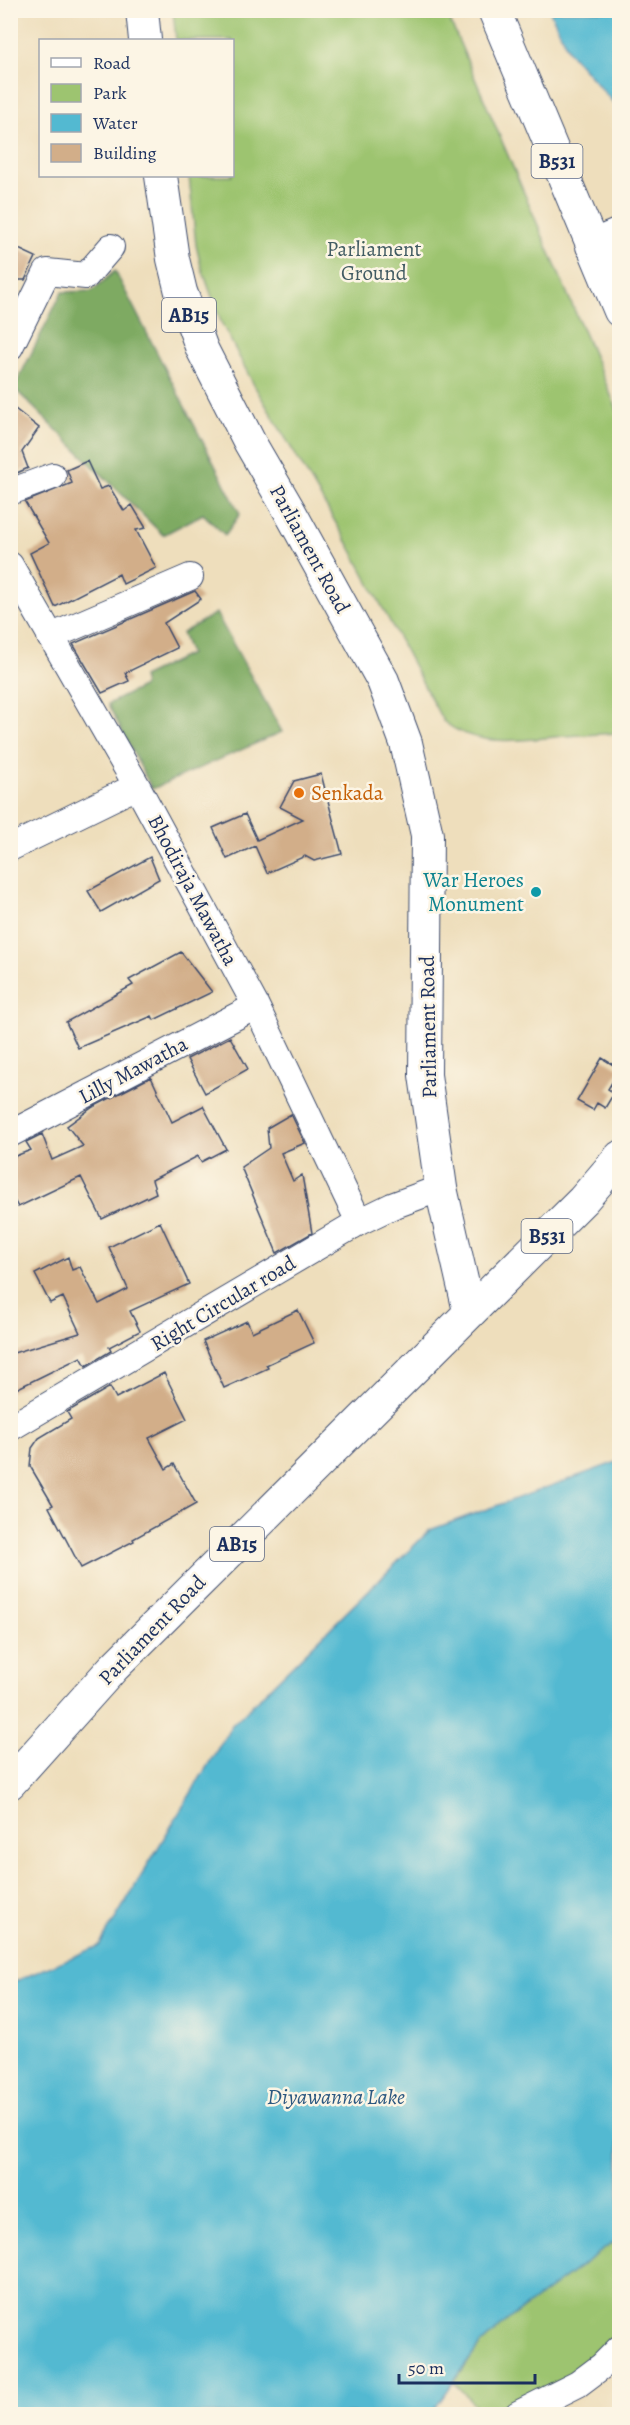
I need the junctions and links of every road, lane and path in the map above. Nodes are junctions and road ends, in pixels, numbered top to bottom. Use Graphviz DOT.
graph roads {
  1 [pos="142,10"];
  2 [pos="494,10"];
  3 [pos="146,39"];
  4 [pos="161,177"];
  5 [pos="111,247"];
  6 [pos="608,249"];
  7 [pos="620,311"];
  8 [pos="10,347"];
  9 [pos="53,476"];
  10 [pos="10,492"];
  11 [pos="12,573"];
  12 [pos="190,577"];
  13 [pos="50,638"];
  14 [pos="137,786"];
  15 [pos="10,848"];
  16 [pos="256,1006"];
  17 [pos="10,1134"];
  18 [pos="620,1156"];
  19 [pos="441,1188"];
  20 [pos="359,1222"];
  21 [pos="470,1311"];
  22 [pos="10,1428"];
  23 [pos="10,1783"];
  24 [pos="620,2348"];
  25 [pos="518,2415"];
  1 -- 3 [label="main road"];
  2 -- 6 [label="main road, B531"];
  4 -- 19 [label="main road, Parliament Road / AB15"];
  5 -- 8 [label="street"];
  6 -- 7 [label="main road, B531"];
  9 -- 10 [label="street"];
  11 -- 13 [label="street, Bhodiraja Mawatha"];
  12 -- 13 [label="street"];
  13 -- 14 [label="street, Bhodiraja Mawatha"];
  14 -- 15 [label="street"];
  14 -- 16 [label="street, Bhodiraja Mawatha"];
  16 -- 17 [label="street, Lilly Mawatha"];
  16 -- 20 [label="street, Bhodiraja Mawatha"];
  18 -- 21 [label="main road, B531"];
  19 -- 20 [label="street, Right Circular road"];
  19 -- 21 [label="main road, Parliament Road / AB15"];
  20 -- 22 [label="street, Right Circular road"];
  21 -- 23 [label="main road, Parliament Road / AB15"];
  24 -- 25 [label="street"];
}
